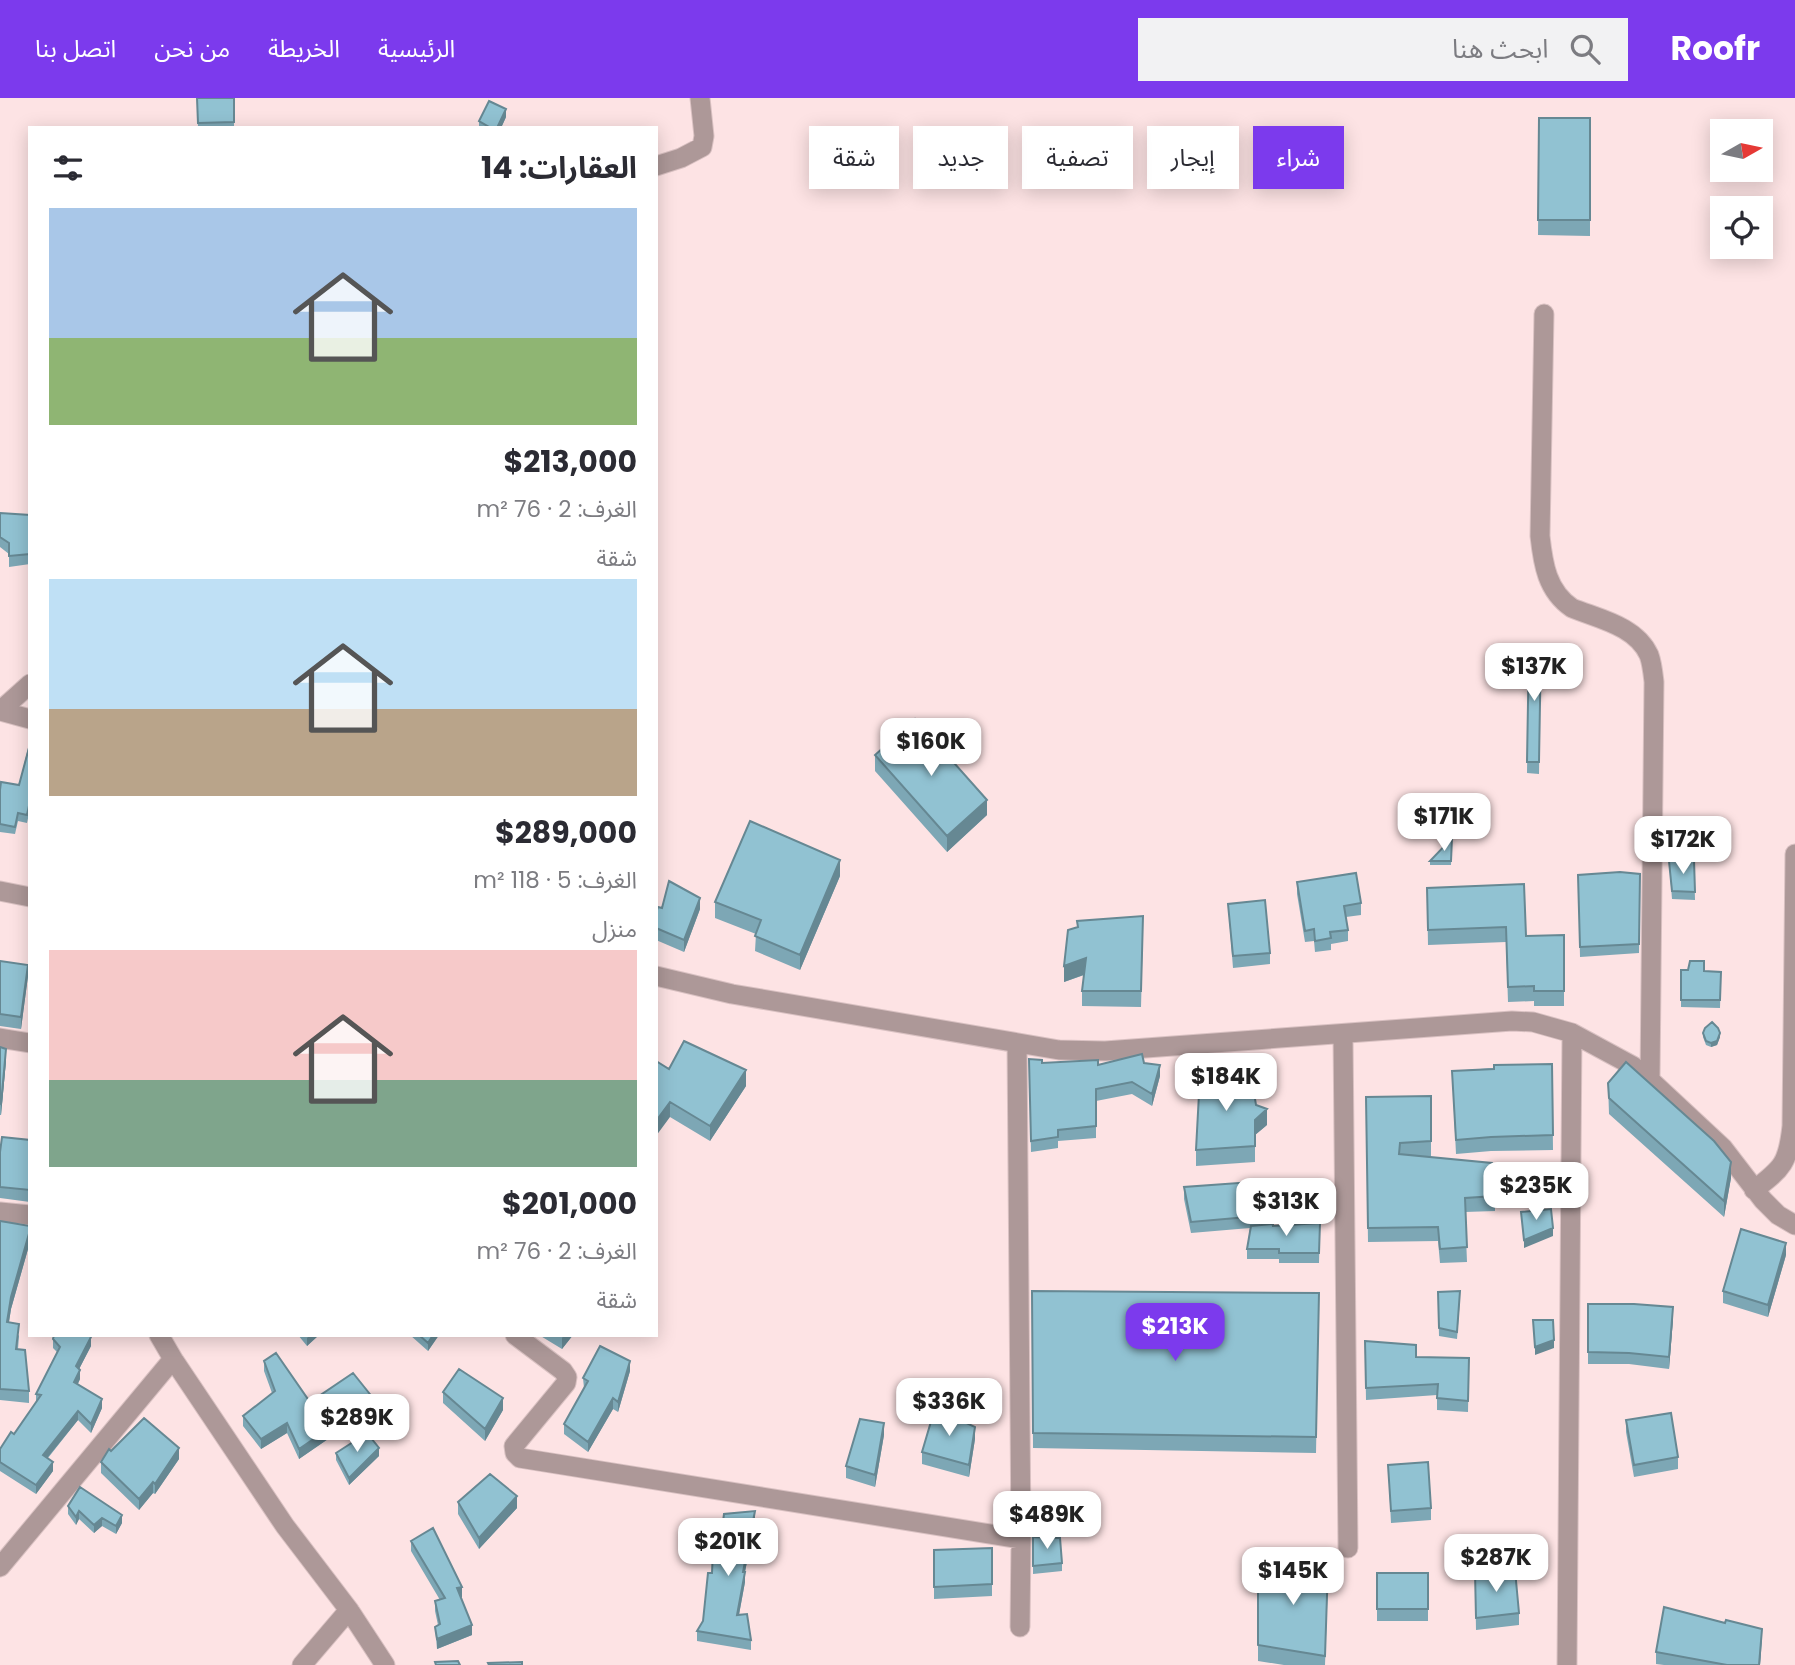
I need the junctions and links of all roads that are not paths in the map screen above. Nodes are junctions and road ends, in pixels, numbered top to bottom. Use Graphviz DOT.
graph roads {
  1 [pos="700,98"];
  2 [pos="658,165"];
  3 [pos="1544,314"];
  4 [pos="28,686"];
  5 [pos="0,711"];
  6 [pos="28,718"];
  7 [pos="1795,854"];
  8 [pos="0,891"];
  9 [pos="28,897"];
  10 [pos="658,976"];
  11 [pos="1572,1033"];
  12 [pos="1343,1035"];
  13 [pos="0,1038"];
  14 [pos="28,1043"];
  15 [pos="1017,1043"];
  16 [pos="1650,1080"];
  17 [pos="1754,1190"];
  18 [pos="0,1212"];
  19 [pos="28,1215"];
  20 [pos="1795,1225"];
  21 [pos="160,1337"];
  22 [pos="518,1337"];
  23 [pos="173,1359"];
  24 [pos="1021,1539"];
  25 [pos="1348,1548"];
  26 [pos="0,1567"];
  27 [pos="349,1610"];
  28 [pos="1020,1627"];
  29 [pos="302,1665"];
  30 [pos="385,1665"];
  31 [pos="1567,1665"];
  1 -- 2 [label="street"];
  3 -- 16 [label="street"];
  4 -- 5 [label="street"];
  5 -- 6 [label="street"];
  7 -- 17 [label="street"];
  8 -- 9 [label="street"];
  10 -- 15 [label="street"];
  11 -- 12 [label="street"];
  11 -- 16 [label="street"];
  11 -- 31 [label="street"];
  12 -- 15 [label="street"];
  12 -- 25 [label="street"];
  13 -- 14 [label="street"];
  15 -- 24 [label="street"];
  16 -- 17 [label="street"];
  17 -- 20 [label="street"];
  18 -- 19 [label="street"];
  21 -- 23 [label="street"];
  22 -- 24 [label="street"];
  23 -- 26 [label="street"];
  23 -- 27 [label="street"];
  24 -- 28 [label="street"];
  27 -- 29 [label="street"];
  27 -- 30 [label="street"];
}
